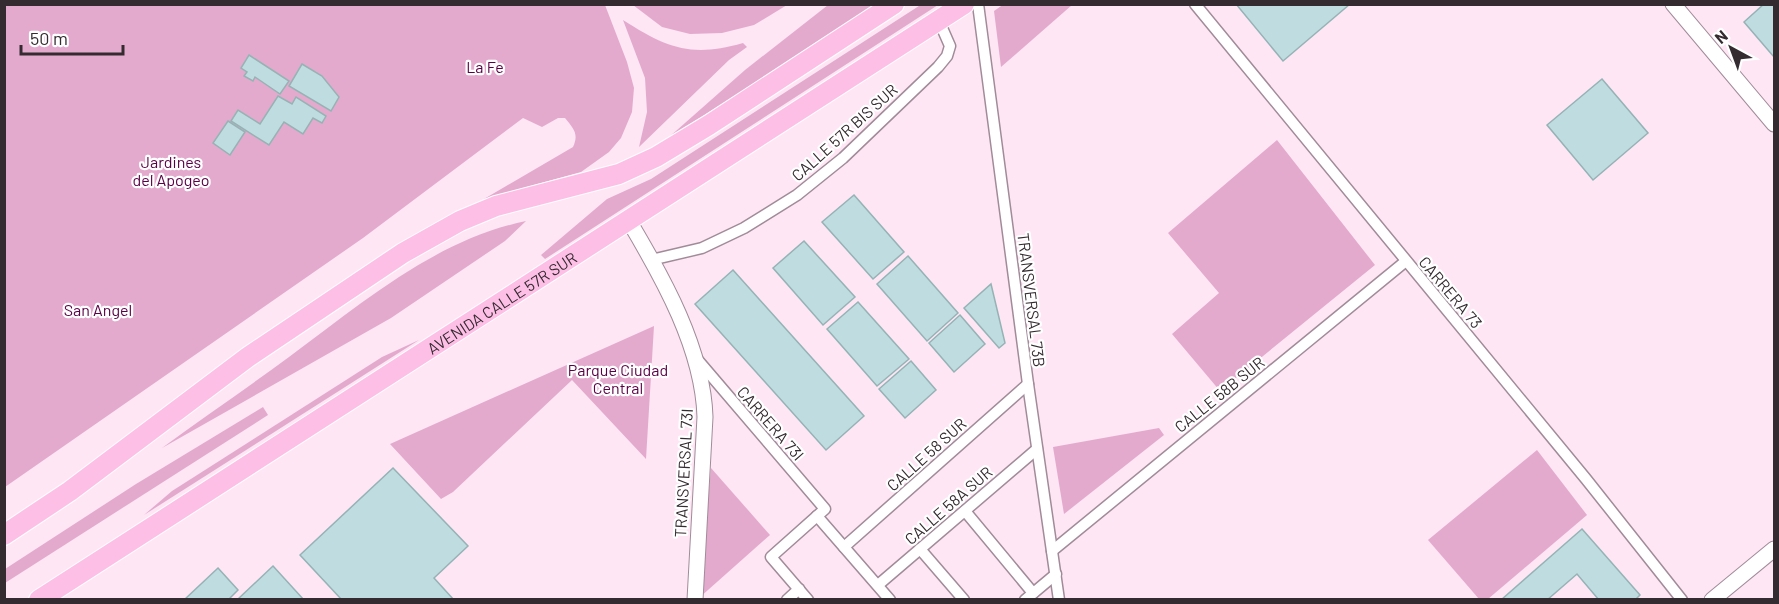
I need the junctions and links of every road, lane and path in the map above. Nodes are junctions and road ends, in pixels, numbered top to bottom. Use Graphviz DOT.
graph roads {
  1 [pos="894,4"];
  2 [pos="964,4"];
  3 [pos="978,4"];
  4 [pos="1195,4"];
  5 [pos="1673,4"];
  6 [pos="939,21"];
  7 [pos="1774,124"];
  8 [pos="629,220"];
  9 [pos="651,260"];
  10 [pos="1406,261"];
  11 [pos="694,356"];
  12 [pos="1028,384"];
  13 [pos="1037,449"];
  14 [pos="965,511"];
  15 [pos="821,512"];
  16 [pos="4,535"];
  17 [pos="844,547"];
  18 [pos="920,549"];
  19 [pos="1774,549"];
  20 [pos="1052,551"];
  21 [pos="1056,574"];
  22 [pos="878,585"];
  23 [pos="799,589"];
  24 [pos="1029,596"];
  25 [pos="39,600"];
  26 [pos="694,600"];
  27 [pos="787,600"];
  28 [pos="808,600"];
  29 [pos="890,600"];
  30 [pos="964,600"];
  31 [pos="1059,600"];
  32 [pos="1682,600"];
  33 [pos="1712,600"];
  1 -- 16 [label="highway"];
  2 -- 6 [label="highway, AVENIDA CALLE 57R SUR"];
  3 -- 12 [label="street, TRANSVERSAL 73B"];
  4 -- 10 [label="street, CARRERA 73"];
  5 -- 7 [label="street"];
  6 -- 8 [label="highway, AVENIDA CALLE 57R SUR"];
  6 -- 9 [label="street, CALLE 57R BIS SUR"];
  8 -- 9 [label="street, TRANSVERSAL 73I"];
  8 -- 25 [label="highway, AVENIDA CALLE 57R SUR"];
  9 -- 11 [label="street, TRANSVERSAL 73I"];
  10 -- 20 [label="street, CALLE 58B SUR"];
  10 -- 32 [label="street, CARRERA 73"];
  11 -- 15 [label="street, CARRERA 73I"];
  11 -- 26 [label="street, TRANSVERSAL 73I"];
  12 -- 13 [label="street, TRANSVERSAL 73B"];
  12 -- 17 [label="street, CALLE 58 SUR"];
  13 -- 14 [label="street, CALLE 58A SUR"];
  13 -- 20 [label="street, TRANSVERSAL 73B"];
  14 -- 18 [label="street, CALLE 58A SUR"];
  14 -- 24 [label="street"];
  15 -- 17 [label="street, CARRERA 73I"];
  15 -- 23 [label="street"];
  17 -- 22 [label="street, CARRERA 73I"];
  18 -- 22 [label="street, CALLE 58A SUR"];
  18 -- 30 [label="street"];
  19 -- 33 [label="street"];
  20 -- 21 [label="street, TRANSVERSAL 73B"];
  21 -- 24 [label="street"];
  21 -- 31 [label="street, TRANSVERSAL 73B"];
  22 -- 29 [label="street, CARRERA 73I"];
  23 -- 27 [label="street"];
  23 -- 28 [label="street"];
}
